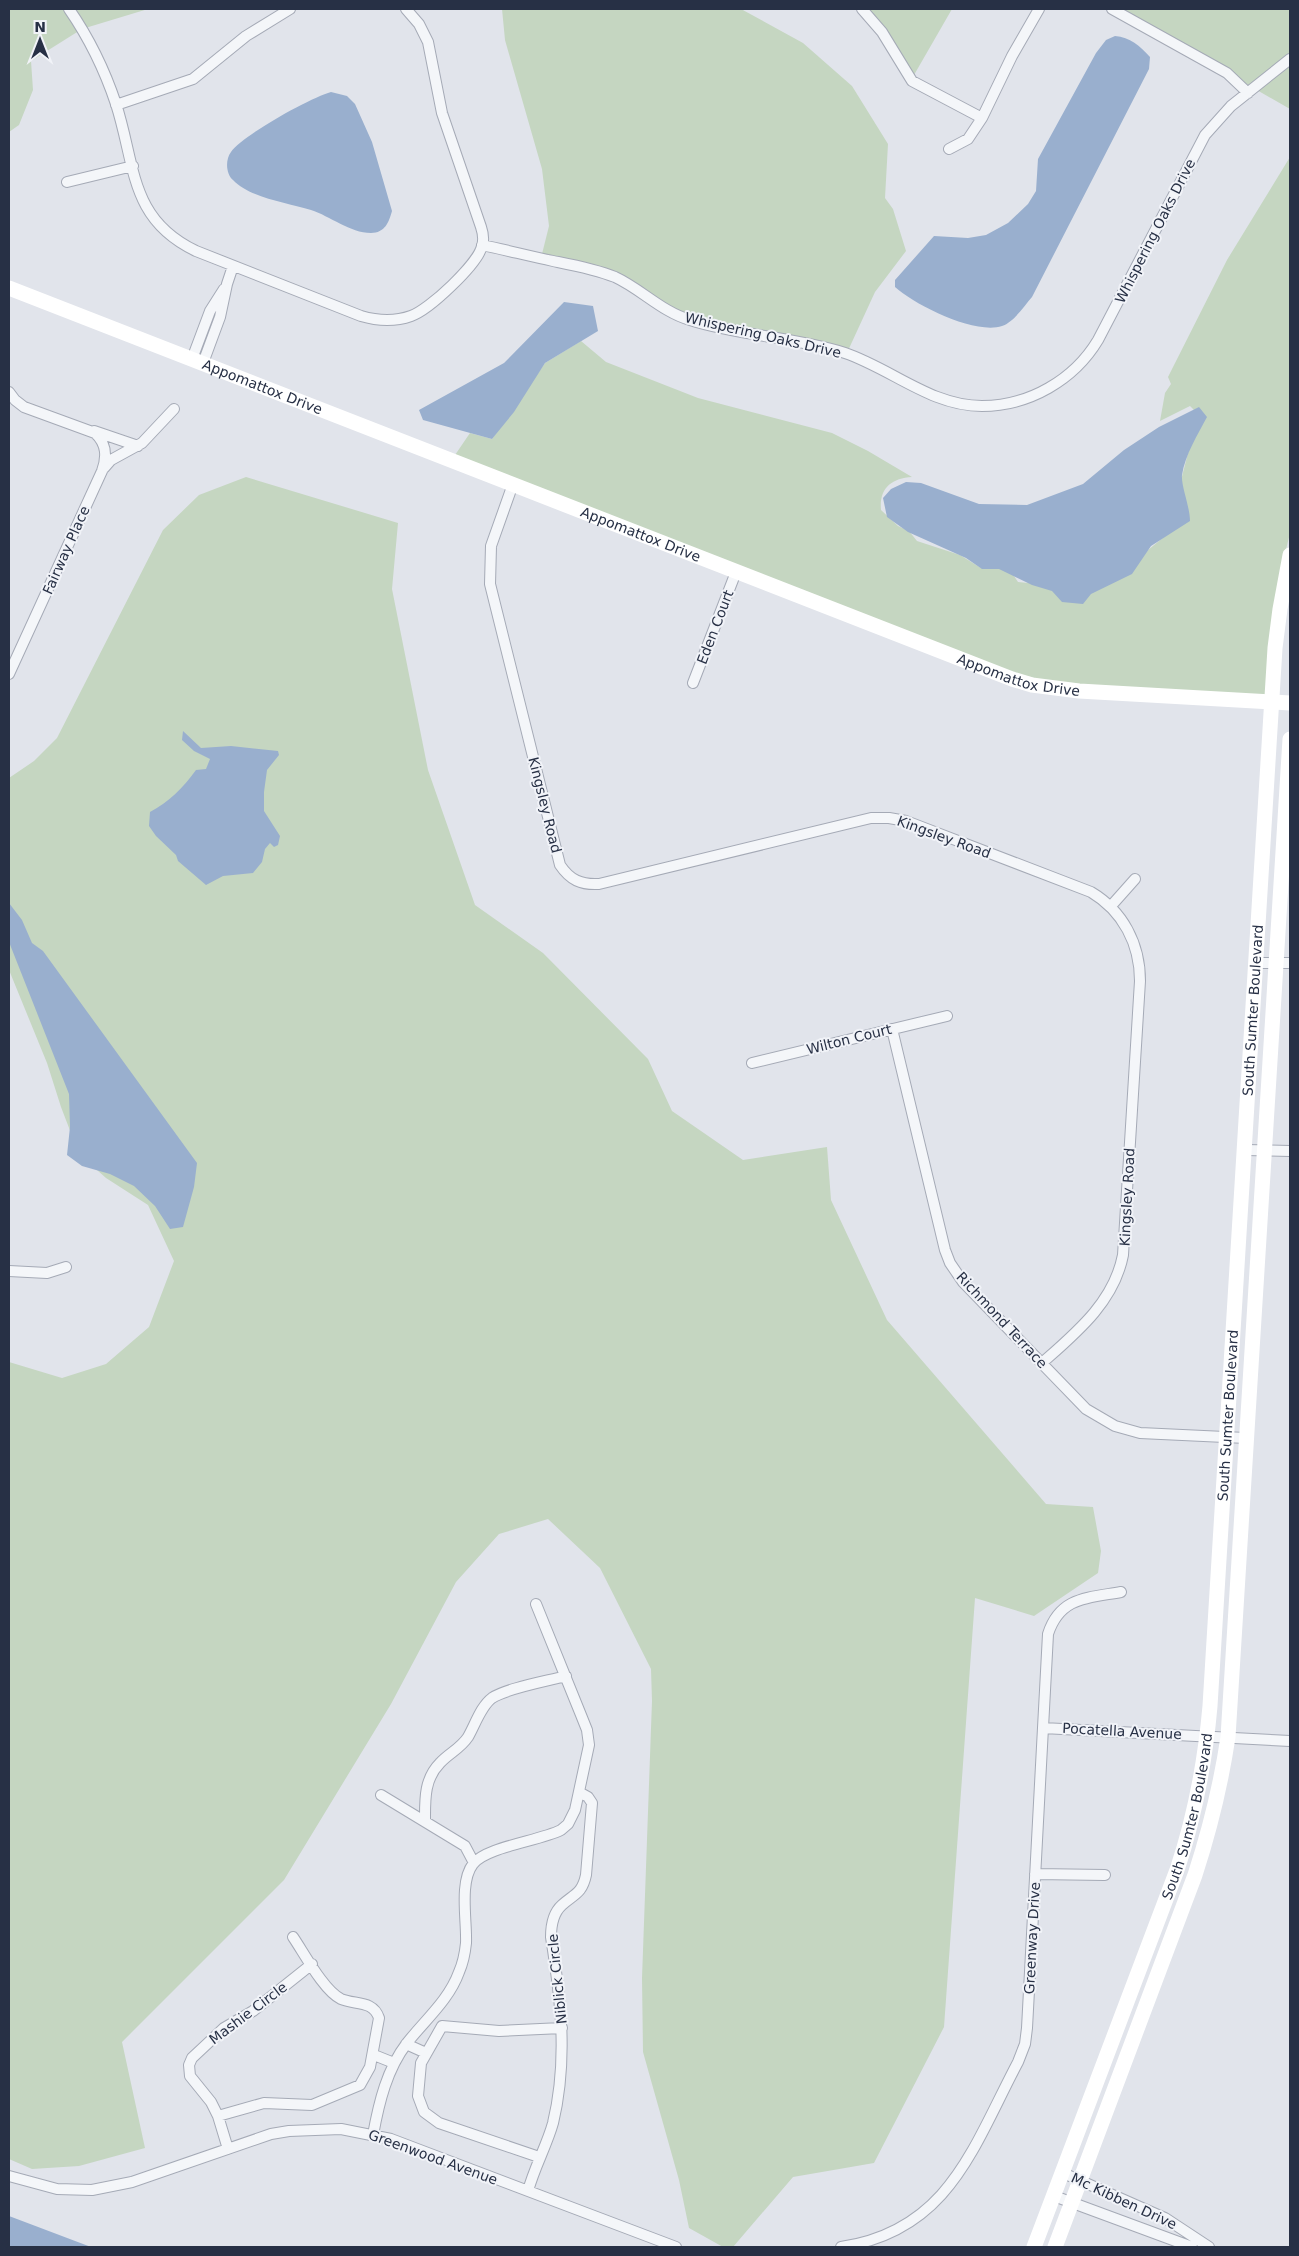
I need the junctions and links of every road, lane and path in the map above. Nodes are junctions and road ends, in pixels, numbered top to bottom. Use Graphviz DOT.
graph roads {
  1 [pos="69,9"];
  2 [pos="290,9"];
  3 [pos="406,9"];
  4 [pos="862,9"];
  5 [pos="1039,9"];
  6 [pos="1112,9"];
  7 [pos="1290,59"];
  8 [pos="1248,93"];
  9 [pos="116,104"];
  10 [pos="982,118"];
  11 [pos="949,149"];
  12 [pos="133,166"];
  13 [pos="67,182"];
  14 [pos="482,245"];
  15 [pos="234,266"];
  16 [pos="9,288"];
  17 [pos="197,361"];
  18 [pos="9,392"];
  19 [pos="174,409"];
  20 [pos="89,429"];
  21 [pos="138,446"];
  22 [pos="102,471"];
  23 [pos="512,484"];
  24 [pos="1290,555"];
  25 [pos="736,572"];
  26 [pos="9,674"];
  27 [pos="693,683"];
  28 [pos="1272,703"];
  29 [pos="1290,703"];
  30 [pos="1290,739"];
  31 [pos="1135,879"];
  32 [pos="1111,906"];
  33 [pos="1255,963"];
  34 [pos="1283,963"];
  35 [pos="947,1016"];
  36 [pos="892,1029"];
  37 [pos="752,1063"];
  38 [pos="1244,1150"];
  39 [pos="1265,1151"];
  40 [pos="1290,1151"];
  41 [pos="66,1267"];
  42 [pos="9,1271"];
  43 [pos="1042,1363"];
  44 [pos="1227,1437"];
  45 [pos="1246,1438"];
  46 [pos="1120,1592"];
  47 [pos="536,1604"];
  48 [pos="566,1676"];
  49 [pos="1043,1728"];
  50 [pos="1207,1735"];
  51 [pos="1228,1737"];
  52 [pos="1290,1741"];
  53 [pos="579,1792"];
  54 [pos="381,1796"];
  55 [pos="425,1821"];
  56 [pos="474,1863"];
  57 [pos="1035,1874"];
  58 [pos="1105,1875"];
  59 [pos="293,1937"];
  60 [pos="312,1964"];
  61 [pos="562,2028"];
  62 [pos="406,2044"];
  63 [pos="426,2053"];
  64 [pos="374,2054"];
  65 [pos="394,2063"];
  66 [pos="218,2116"];
  67 [pos="373,2135"];
  68 [pos="228,2149"];
  69 [pos="539,2156"];
  70 [pos="1063,2173"];
  71 [pos="9,2176"];
  72 [pos="1080,2181"];
  73 [pos="528,2191"];
  74 [pos="1054,2196"];
  75 [pos="1072,2203"];
  76 [pos="676,2247"];
  77 [pos="841,2247"];
  78 [pos="1034,2247"];
  79 [pos="1055,2247"];
  80 [pos="1192,2247"];
  81 [pos="1209,2247"];
  1 -- 9 [label="street"];
  2 -- 9 [label="street"];
  3 -- 14 [label="street"];
  4 -- 10 [label="street"];
  5 -- 10 [label="street"];
  6 -- 8 [label="street"];
  7 -- 8 [label="street, Whispering Oaks Drive"];
  8 -- 14 [label="street, Whispering Oaks Drive"];
  9 -- 12 [label="street"];
  10 -- 11 [label="street"];
  12 -- 13 [label="street"];
  12 -- 15 [label="street"];
  14 -- 15 [label="street"];
  15 -- 17 [label="street"];
  16 -- 17 [label="main road, Appomattox Drive"];
  17 -- 23 [label="main road, Appomattox Drive"];
  18 -- 20 [label="street"];
  19 -- 21 [label="street"];
  20 -- 21 [label="street"];
  20 -- 22 [label="street, Fairway Place"];
  21 -- 22 [label="street"];
  22 -- 26 [label="street, Fairway Place"];
  23 -- 25 [label="main road, Appomattox Drive"];
  23 -- 32 [label="street, Kingsley Road"];
  24 -- 28 [label="main road, South Sumter Boulevard"];
  25 -- 27 [label="street, Eden Court"];
  25 -- 28 [label="main road, Appomattox Drive"];
  28 -- 29 [label="main road, Appomattox Drive"];
  28 -- 33 [label="main road, South Sumter Boulevard"];
  30 -- 34 [label="main road, South Sumter Boulevard"];
  31 -- 32 [label="street"];
  32 -- 43 [label="street, Kingsley Road"];
  33 -- 34 [label="street"];
  33 -- 38 [label="main road, South Sumter Boulevard"];
  34 -- 39 [label="main road, South Sumter Boulevard"];
  35 -- 36 [label="street, Wilton Court"];
  36 -- 37 [label="street, Wilton Court"];
  36 -- 43 [label="street, Richmond Terrace"];
  38 -- 39 [label="street"];
  38 -- 44 [label="main road, South Sumter Boulevard"];
  39 -- 40 [label="street"];
  39 -- 45 [label="main road, South Sumter Boulevard"];
  41 -- 42 [label="street"];
  43 -- 44 [label="street, Richmond Terrace"];
  44 -- 45 [label="street, Richmond Terrace"];
  44 -- 50 [label="main road, South Sumter Boulevard"];
  45 -- 51 [label="main road, South Sumter Boulevard"];
  46 -- 49 [label="street, Greenway Drive"];
  47 -- 48 [label="street"];
  48 -- 53 [label="street"];
  48 -- 55 [label="street"];
  49 -- 50 [label="street, Pocatella Avenue"];
  49 -- 57 [label="street, Greenway Drive"];
  50 -- 51 [label="street, Pocatella Avenue"];
  50 -- 70 [label="main road, South Sumter Boulevard"];
  51 -- 52 [label="street, Pocatella Avenue"];
  51 -- 72 [label="main road, South Sumter Boulevard"];
  53 -- 56 [label="street"];
  53 -- 61 [label="street, Niblick Circle"];
  54 -- 55 [label="street"];
  55 -- 56 [label="street"];
  56 -- 62 [label="street"];
  57 -- 58 [label="street"];
  57 -- 77 [label="street, Greenway Drive"];
  59 -- 60 [label="street"];
  60 -- 64 [label="street"];
  60 -- 66 [label="street, Mashie Circle"];
  61 -- 63 [label="street"];
  61 -- 69 [label="street, Niblick Circle"];
  62 -- 63 [label="street"];
  62 -- 65 [label="street"];
  63 -- 69 [label="street"];
  64 -- 65 [label="street"];
  64 -- 66 [label="street"];
  65 -- 67 [label="street"];
  66 -- 68 [label="street, Mashie Circle"];
  67 -- 68 [label="street, Greenwood Avenue"];
  67 -- 73 [label="street, Greenwood Avenue"];
  68 -- 71 [label="street, Greenwood Avenue"];
  69 -- 73 [label="street, Niblick Circle"];
  70 -- 72 [label="street, Mc Kibben Drive"];
  70 -- 74 [label="main road, South Sumter Boulevard"];
  72 -- 75 [label="main road, South Sumter Boulevard"];
  72 -- 81 [label="street, Mc Kibben Drive"];
  73 -- 76 [label="street, Greenwood Avenue"];
  74 -- 75 [label="street, Mc Kibben Drive"];
  74 -- 78 [label="main road, South Sumter Boulevard"];
  75 -- 79 [label="main road, South Sumter Boulevard"];
  75 -- 80 [label="street, Mc Kibben Drive"];
}
